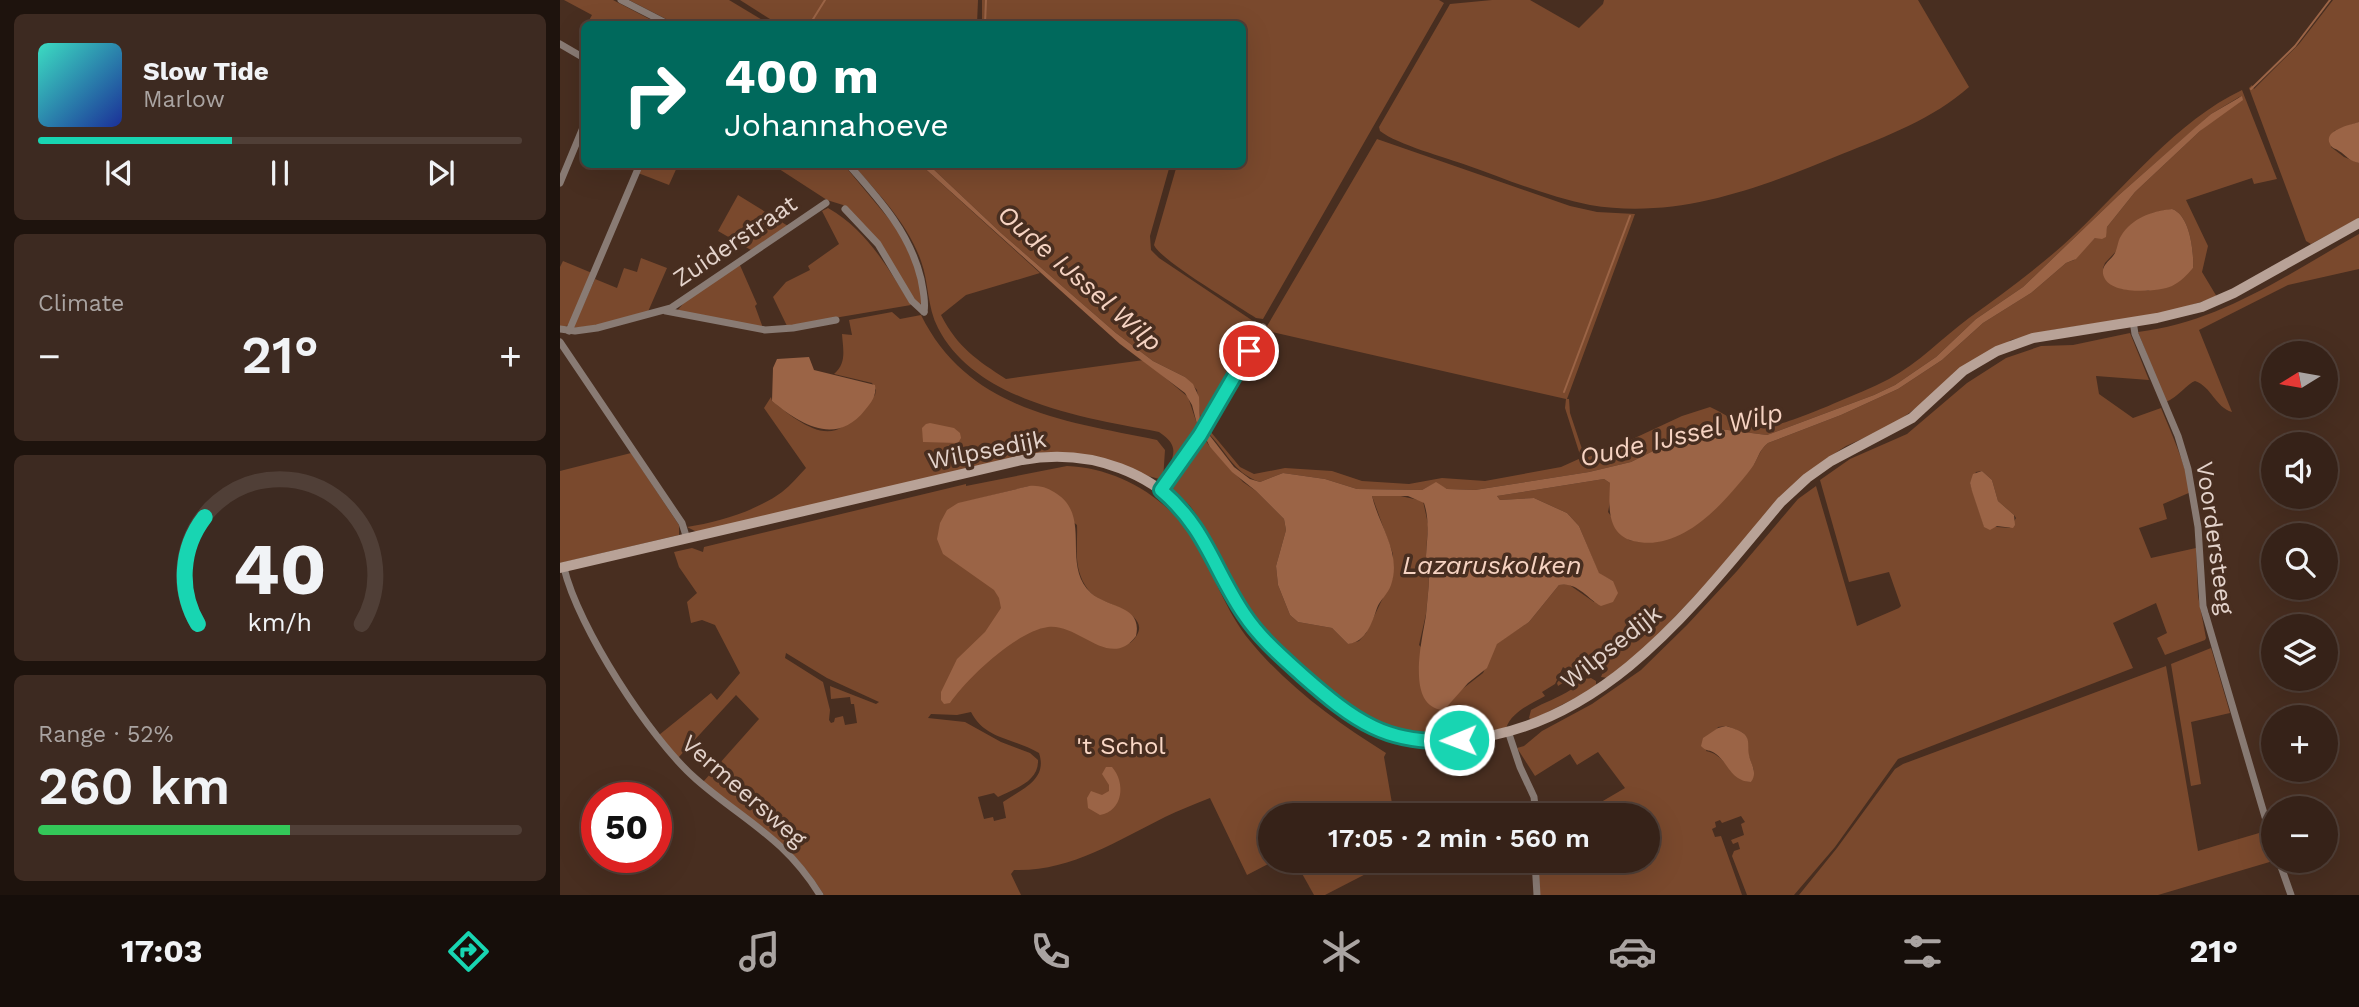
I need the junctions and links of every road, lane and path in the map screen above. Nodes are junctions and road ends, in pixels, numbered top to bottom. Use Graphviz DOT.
graph roads {
  1 [pos="621,0"];
  2 [pos="662,21"];
  3 [pos="560,44"];
  4 [pos="581,56"];
  5 [pos="581,131"];
  6 [pos="638,168"];
  7 [pos="852,168"];
  8 [pos="560,183"];
  9 [pos="826,203"];
  10 [pos="845,209"];
  11 [pos="2359,223"];
  12 [pos="666,311"];
  13 [pos="836,320"];
  14 [pos="2133,321"];
  15 [pos="1263,327"];
  16 [pos="560,329"];
  17 [pos="569,331"];
  18 [pos="560,342"];
  19 [pos="1161,490"];
  20 [pos="687,539"];
  21 [pos="562,568"];
  22 [pos="1508,731"];
  23 [pos="1535,803"];
  24 [pos="2261,803"];
  25 [pos="1536,873"];
  26 [pos="2283,873"];
  27 [pos="820,895"];
  28 [pos="1537,895"];
  29 [pos="2291,895"];
  1 -- 2 [label="street"];
  3 -- 4 [label="street"];
  5 -- 8 [label="street"];
  6 -- 17 [label="street"];
  7 -- 10 [label="street"];
  9 -- 12 [label="street, Zuiderstraat"];
  11 -- 14 [label="main road, Wilpsedijk"];
  12 -- 13 [label="street, Zuiderstraat"];
  12 -- 17 [label="street, Zuiderstraat"];
  14 -- 22 [label="main road, Wilpsedijk"];
  14 -- 24 [label="street, Voordersteeg"];
  15 -- 19 [label="street"];
  16 -- 17 [label="street, Zuiderstraat"];
  18 -- 20 [label="street"];
  19 -- 20 [label="main road, Wilpsedijk"];
  19 -- 22 [label="main road, Wilpsedijk"];
  20 -- 21 [label="main road, Wilpsedijk"];
  21 -- 27 [label="street, Vermeersweg"];
  22 -- 23 [label="street"];
  25 -- 28 [label="street"];
  26 -- 29 [label="street"];
}
